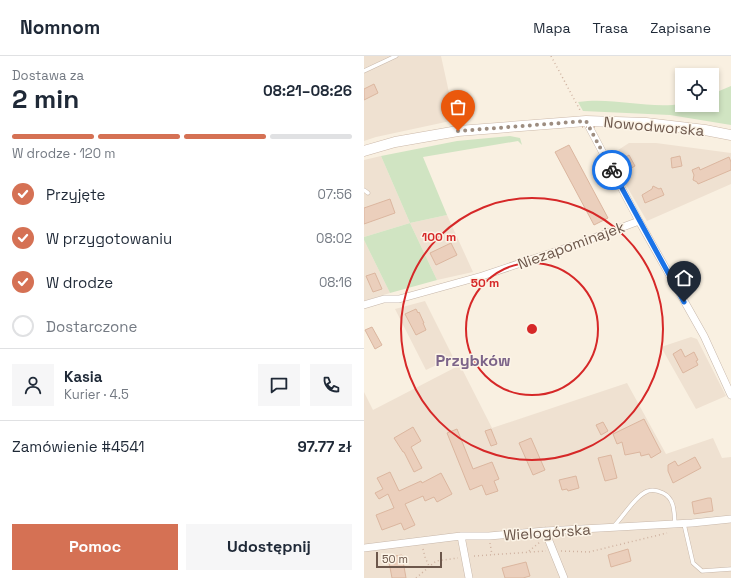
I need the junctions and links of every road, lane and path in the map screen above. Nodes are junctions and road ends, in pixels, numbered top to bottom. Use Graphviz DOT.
graph roads {
  1 [pos="396,56"];
  2 [pos="551,56"];
  3 [pos="364,71"];
  4 [pos="584,124"];
  5 [pos="597,127"];
  6 [pos="731,135"];
  7 [pos="364,151"];
  8 [pos="364,190"];
  9 [pos="368,193"];
  10 [pos="639,221"];
  11 [pos="364,305"];
  12 [pos="731,395"];
  13 [pos="731,519"];
  14 [pos="675,524"];
  15 [pos="684,524"];
  16 [pos="612,528"];
  17 [pos="671,532"];
  18 [pos="546,534"];
  19 [pos="461,536"];
  20 [pos="489,536"];
  21 [pos="421,540"];
  22 [pos="364,548"];
  23 [pos="553,550"];
  24 [pos="529,552"];
  25 [pos="492,555"];
  26 [pos="464,557"];
  27 [pos="429,566"];
  28 [pos="731,569"];
  29 [pos="416,578"];
  30 [pos="469,578"];
  31 [pos="564,578"];
  1 -- 3 [label="lane"];
  2 -- 4 [label="path"];
  4 -- 5 [label="path, bridge"];
  4 -- 6 [label="street, Nowodworska"];
  4 -- 7 [label="street, Nowodworska"];
  4 -- 10 [label="street"];
  8 -- 9 [label="lane"];
  10 -- 11 [label="street, Niezapominajek"];
  10 -- 12 [label="street"];
  13 -- 15 [label="street, Wielogórska"];
  14 -- 15 [label="street, Wielogórska"];
  14 -- 16 [label="street, Wielogórska"];
  14 -- 16 [label="lane"];
  15 -- 28 [label="lane"];
  16 -- 18 [label="street, Wielogórska"];
  17 -- 23 [label="path"];
  18 -- 20 [label="street, Wielogórska"];
  18 -- 23 [label="street"];
  18 -- 24 [label="path"];
  19 -- 20 [label="street, Wielogórska"];
  19 -- 21 [label="street, Wielogórska"];
  19 -- 26 [label="street"];
  20 -- 25 [label="path"];
  21 -- 22 [label="street, Wielogórska"];
  21 -- 27 [label="path"];
  23 -- 24 [label="path"];
  23 -- 31 [label="street"];
  24 -- 25 [label="path"];
  25 -- 26 [label="path"];
  26 -- 27 [label="path"];
  26 -- 30 [label="street"];
  27 -- 29 [label="path"];
}
